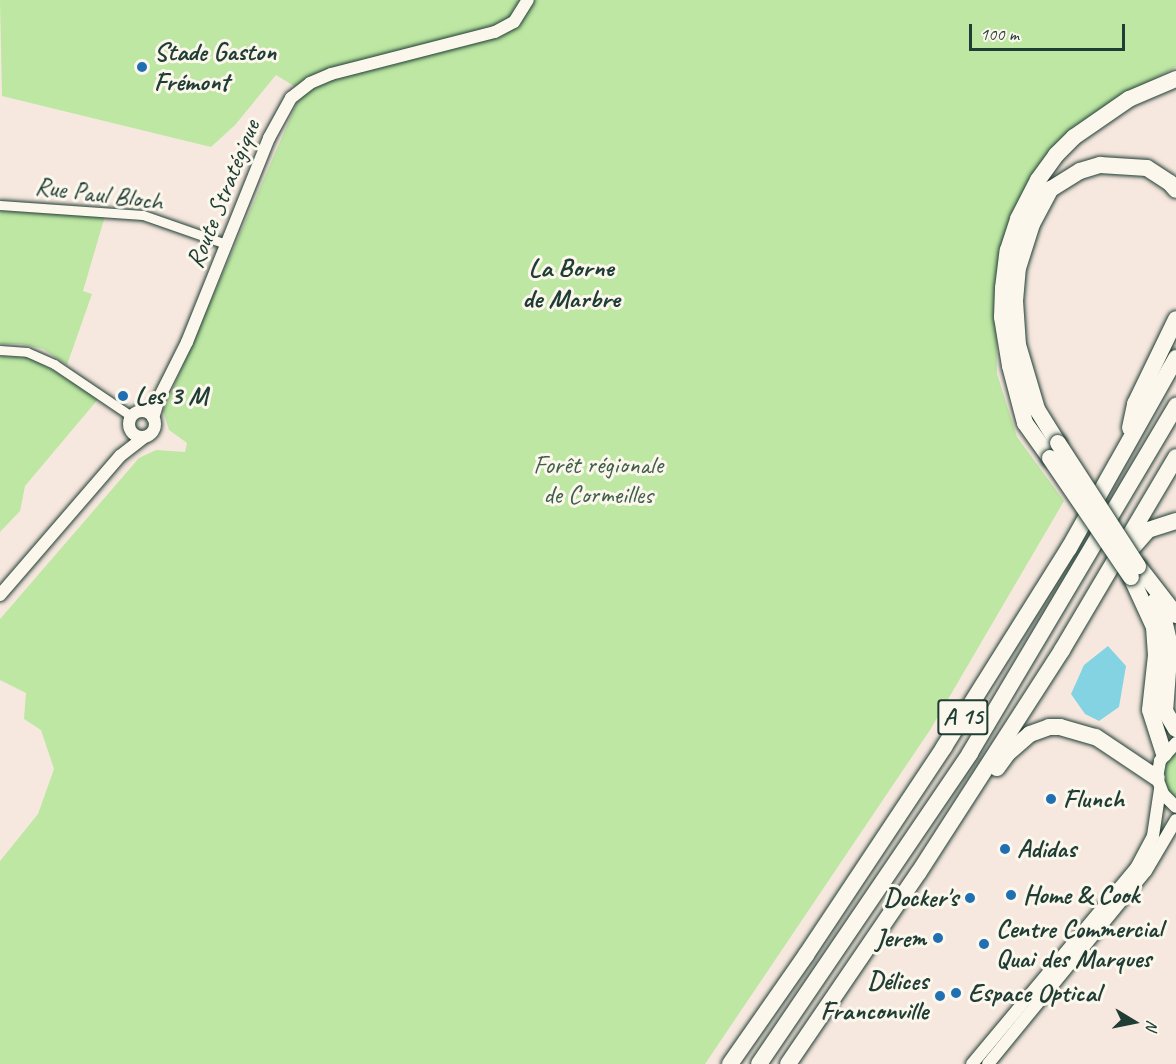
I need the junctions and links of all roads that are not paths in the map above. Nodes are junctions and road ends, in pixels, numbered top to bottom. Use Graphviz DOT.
graph roads {
  1 [pos="528,0"];
  2 [pos="1176,79"];
  3 [pos="1176,190"];
  4 [pos="0,205"];
  5 [pos="226,244"];
  6 [pos="1176,319"];
  7 [pos="0,350"];
  8 [pos="1176,358"];
  9 [pos="165,385"];
  10 [pos="1176,406"];
  11 [pos="134,418"];
  12 [pos="153,418"];
  13 [pos="144,437"];
  14 [pos="1127,443"];
  15 [pos="1054,451"];
  16 [pos="120,456"];
  17 [pos="1176,457"];
  18 [pos="1176,521"];
  19 [pos="1134,571"];
  20 [pos="0,595"];
  21 [pos="1176,615"];
  22 [pos="1062,650"];
  23 [pos="1176,729"];
  24 [pos="1170,748"];
  25 [pos="1159,784"];
  26 [pos="1176,807"];
  27 [pos="1176,820"];
  28 [pos="919,872"];
  29 [pos="730,1064"];
  30 [pos="759,1064"];
  31 [pos="788,1064"];
  32 [pos="972,1064"];
  33 [pos="988,1064"];
  1 -- 5 [label="street, Route Stratégique"];
  2 -- 15 [label="highway"];
  3 -- 15 [label="highway"];
  4 -- 5 [label="street, Rue Paul Bloch"];
  5 -- 9 [label="street, Route Stratégique"];
  6 -- 14 [label="highway"];
  7 -- 11 [label="street"];
  8 -- 14 [label="highway, A 15"];
  9 -- 11 [label="street, Route Stratégique"];
  9 -- 12 [label="street, Route Stratégique"];
  10 -- 30 [label="highway, A 15"];
  11 -- 12 [label="street"];
  11 -- 13 [label="street"];
  11 -- 16 [label="street, Route Stratégique"];
  12 -- 13 [label="street, Route Stratégique"];
  13 -- 16 [label="street, Route Stratégique"];
  14 -- 29 [label="highway, A 15"];
  15 -- 19 [label="highway, bridge"];
  16 -- 20 [label="street, Route Stratégique"];
  17 -- 22 [label="highway"];
  18 -- 22 [label="highway"];
  19 -- 21 [label="highway"];
  19 -- 23 [label="highway"];
  19 -- 24 [label="highway"];
  22 -- 28 [label="highway"];
  24 -- 25 [label="street"];
  25 -- 26 [label="street"];
  25 -- 28 [label="highway"];
  25 -- 32 [label="street"];
  27 -- 33 [label="street"];
  28 -- 31 [label="highway"];
}
